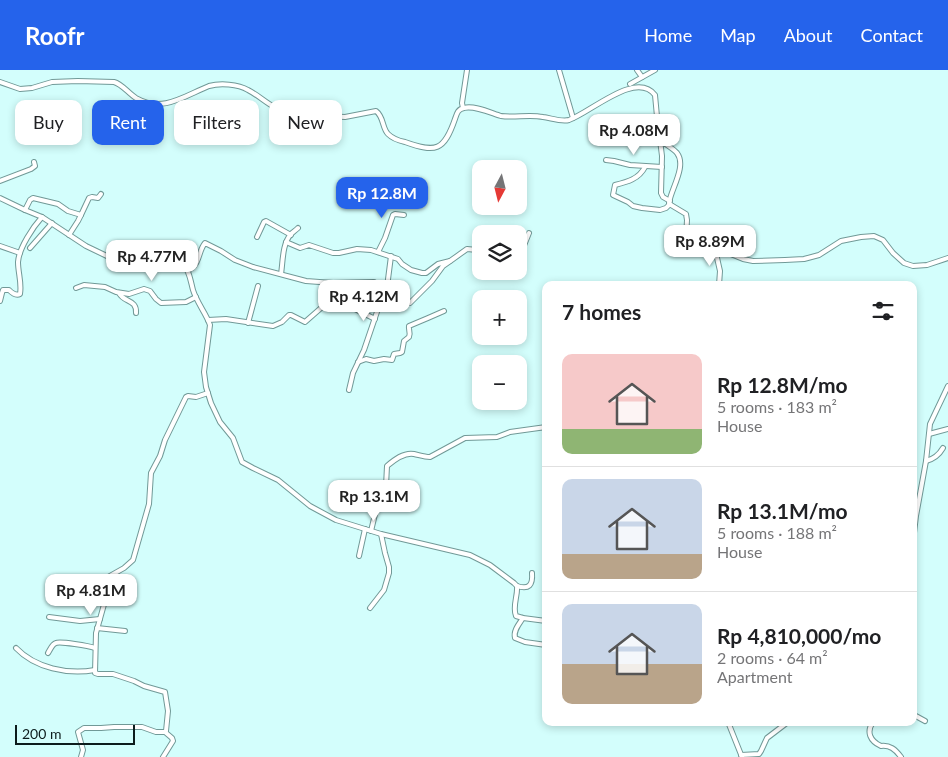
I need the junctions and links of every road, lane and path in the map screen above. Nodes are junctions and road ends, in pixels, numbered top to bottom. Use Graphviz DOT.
graph roads {
  1 [pos="467,70"];
  2 [pos="559,70"];
  3 [pos="637,70"];
  4 [pos="655,70"];
  5 [pos="642,77"];
  6 [pos="0,82"];
  7 [pos="626,87"];
  8 [pos="463,108"];
  9 [pos="573,118"];
  10 [pos="660,140"];
  11 [pos="606,160"];
  12 [pos="34,162"];
  13 [pos="645,167"];
  14 [pos="662,168"];
  15 [pos="0,181"];
  16 [pos="101,194"];
  17 [pos="0,198"];
  18 [pos="670,203"];
  19 [pos="25,210"];
  20 [pos="81,215"];
  21 [pos="404,215"];
  22 [pos="42,217"];
  23 [pos="52,223"];
  24 [pos="298,228"];
  25 [pos="529,233"];
  26 [pos="69,235"];
  27 [pos="290,235"];
  28 [pos="257,237"];
  29 [pos="527,238"];
  30 [pos="286,242"];
  31 [pos="0,246"];
  32 [pos="30,248"];
  33 [pos="472,249"];
  34 [pos="715,249"];
  35 [pos="378,252"];
  36 [pos="20,253"];
  37 [pos="391,256"];
  38 [pos="948,258"];
  39 [pos="450,261"];
  40 [pos="188,270"];
  41 [pos="280,274"];
  42 [pos="719,281"];
  43 [pos="374,282"];
  44 [pos="258,286"];
  45 [pos="76,288"];
  46 [pos="1,291"];
  47 [pos="119,293"];
  48 [pos="384,296"];
  49 [pos="196,297"];
  50 [pos="0,301"];
  51 [pos="444,311"];
  52 [pos="136,313"];
  53 [pos="375,319"];
  54 [pos="208,320"];
  55 [pos="248,322"];
  56 [pos="358,362"];
  57 [pos="948,386"];
  58 [pos="349,390"];
  59 [pos="208,393"];
  60 [pos="948,424"];
  61 [pos="542,428"];
  62 [pos="946,430"];
  63 [pos="929,434"];
  64 [pos="943,448"];
  65 [pos="926,461"];
  66 [pos="378,506"];
  67 [pos="391,509"];
  68 [pos="917,510"];
  69 [pos="365,529"];
  70 [pos="371,531"];
  71 [pos="381,534"];
  72 [pos="359,556"];
  73 [pos="532,573"];
  74 [pos="517,586"];
  75 [pos="370,608"];
  76 [pos="49,617"];
  77 [pos="523,618"];
  78 [pos="100,619"];
  79 [pos="542,620"];
  80 [pos="97,628"];
  81 [pos="125,631"];
  82 [pos="542,644"];
  83 [pos="16,648"];
  84 [pos="95,648"];
  85 [pos="48,652"];
  86 [pos="95,670"];
  87 [pos="917,716"];
  88 [pos="925,720"];
  89 [pos="730,726"];
  90 [pos="783,726"];
  91 [pos="871,726"];
  92 [pos="165,732"];
  93 [pos="761,751"];
  94 [pos="742,756"];
  95 [pos="81,757"];
  96 [pos="163,757"];
  97 [pos="760,757"];
  98 [pos="901,757"];
  1 -- 8 [label="street"];
  2 -- 9 [label="street"];
  3 -- 5 [label="street"];
  4 -- 5 [label="street"];
  5 -- 7 [label="street"];
  6 -- 8 [label="street"];
  7 -- 9 [label="street"];
  7 -- 10 [label="street"];
  8 -- 9 [label="street"];
  10 -- 14 [label="street"];
  10 -- 18 [label="street"];
  11 -- 13 [label="street"];
  12 -- 15 [label="street"];
  13 -- 14 [label="street"];
  13 -- 18 [label="street"];
  14 -- 18 [label="street"];
  16 -- 20 [label="street"];
  17 -- 19 [label="street"];
  18 -- 34 [label="street"];
  19 -- 20 [label="street"];
  19 -- 22 [label="street"];
  20 -- 26 [label="street"];
  21 -- 35 [label="street"];
  22 -- 23 [label="street"];
  22 -- 36 [label="street"];
  23 -- 26 [label="street"];
  23 -- 32 [label="street"];
  24 -- 27 [label="street"];
  25 -- 29 [label="street"];
  26 -- 40 [label="street"];
  27 -- 28 [label="street"];
  27 -- 30 [label="street"];
  30 -- 35 [label="street"];
  30 -- 41 [label="street"];
  31 -- 36 [label="street"];
  33 -- 39 [label="street"];
  34 -- 38 [label="street"];
  34 -- 42 [label="street"];
  35 -- 37 [label="street"];
  36 -- 46 [label="street"];
  37 -- 39 [label="street"];
  37 -- 48 [label="street"];
  39 -- 48 [label="street"];
  40 -- 41 [label="street"];
  40 -- 49 [label="street"];
  41 -- 43 [label="street"];
  44 -- 55 [label="street"];
  45 -- 47 [label="street"];
  46 -- 50 [label="street"];
  47 -- 49 [label="street"];
  47 -- 52 [label="street"];
  48 -- 53 [label="street"];
  49 -- 54 [label="street"];
  51 -- 56 [label="street"];
  53 -- 55 [label="street"];
  53 -- 56 [label="street"];
  54 -- 55 [label="street"];
  54 -- 59 [label="street"];
  56 -- 58 [label="street"];
  57 -- 63 [label="street"];
  59 -- 69 [label="street"];
  59 -- 78 [label="street"];
  60 -- 62 [label="street"];
  61 -- 66 [label="street"];
  62 -- 63 [label="street"];
  63 -- 65 [label="street"];
  64 -- 65 [label="street"];
  65 -- 68 [label="street"];
  66 -- 67 [label="street"];
  66 -- 70 [label="street"];
  69 -- 70 [label="street"];
  69 -- 72 [label="street"];
  70 -- 71 [label="street"];
  71 -- 74 [label="street"];
  71 -- 75 [label="street"];
  73 -- 74 [label="street"];
  74 -- 77 [label="street"];
  76 -- 78 [label="street"];
  77 -- 79 [label="street"];
  77 -- 82 [label="street"];
  78 -- 80 [label="street"];
  80 -- 81 [label="street"];
  80 -- 84 [label="street"];
  83 -- 86 [label="street"];
  84 -- 85 [label="street"];
  84 -- 86 [label="street"];
  86 -- 92 [label="street"];
  87 -- 88 [label="street"];
  89 -- 94 [label="street"];
  90 -- 93 [label="street"];
  91 -- 98 [label="street"];
  92 -- 95 [label="street"];
  92 -- 96 [label="street"];
  93 -- 94 [label="street"];
  93 -- 97 [label="street"];
}
